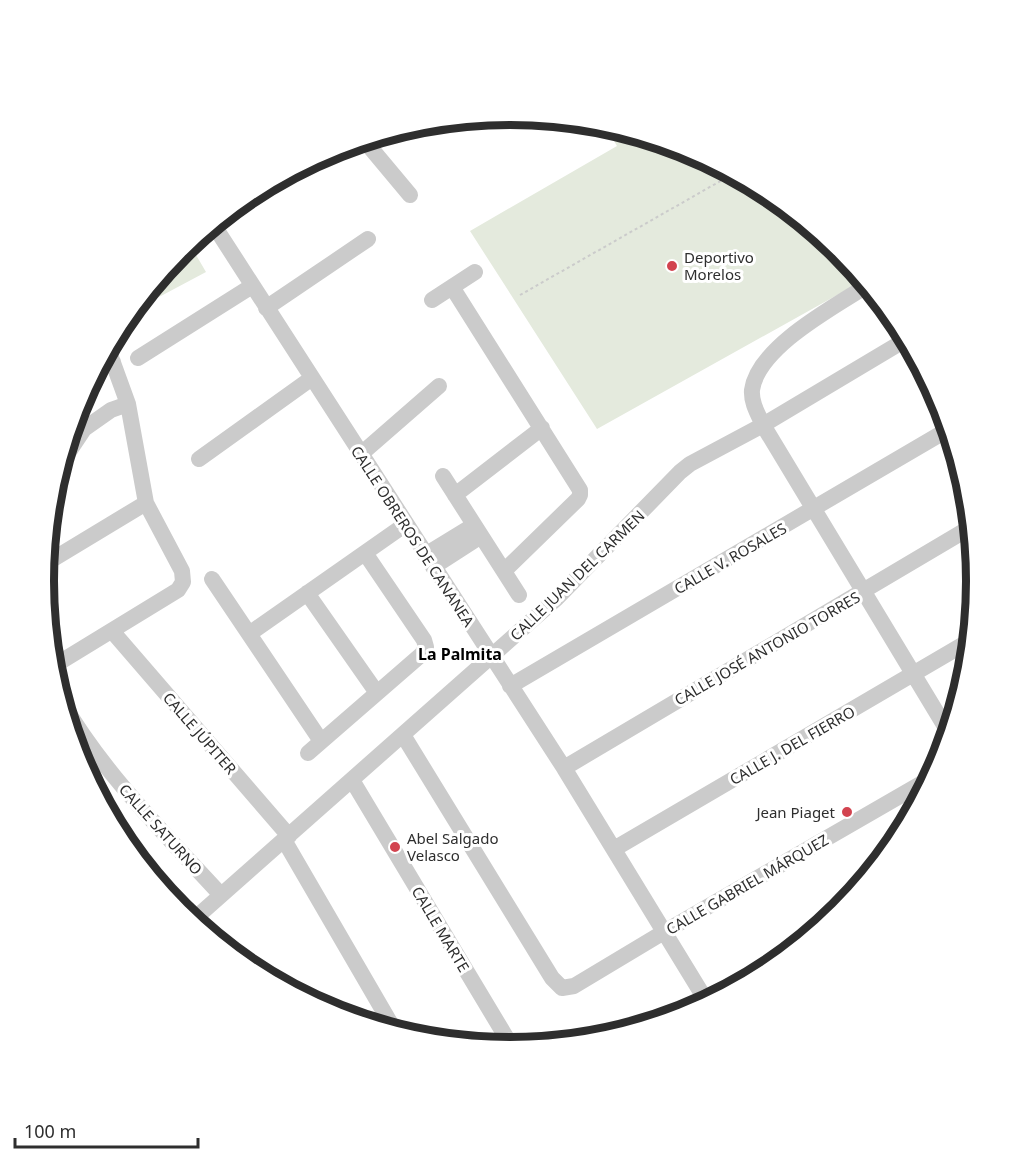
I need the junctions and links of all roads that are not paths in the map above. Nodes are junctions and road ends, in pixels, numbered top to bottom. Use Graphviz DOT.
graph roads {
  1 [pos="370,147"];
  2 [pos="410,195"];
  3 [pos="217,231"];
  4 [pos="368,239"];
  5 [pos="475,272"];
  6 [pos="252,286"];
  7 [pos="452,287"];
  8 [pos="861,290"];
  9 [pos="432,300"];
  10 [pos="266,308"];
  11 [pos="899,344"];
  12 [pos="138,358"];
  13 [pos="111,360"];
  14 [pos="312,378"];
  15 [pos="439,386"];
  16 [pos="128,404"];
  17 [pos="764,425"];
  18 [pos="542,428"];
  19 [pos="942,433"];
  20 [pos="76,441"];
  21 [pos="361,454"];
  22 [pos="199,459"];
  23 [pos="442,476"];
  24 [pos="455,495"];
  25 [pos="146,503"];
  26 [pos="814,508"];
  27 [pos="406,524"];
  28 [pos="477,530"];
  29 [pos="963,532"];
  30 [pos="365,553"];
  31 [pos="55,558"];
  32 [pos="429,561"];
  33 [pos="504,571"];
  34 [pos="212,579"];
  35 [pos="863,591"];
  36 [pos="307,593"];
  37 [pos="519,595"];
  38 [pos="112,630"];
  39 [pos="249,634"];
  40 [pos="961,646"];
  41 [pos="491,657"];
  42 [pos="61,661"];
  43 [pos="914,674"];
  44 [pos="510,686"];
  45 [pos="377,693"];
  46 [pos="943,723"];
  47 [pos="79,731"];
  48 [pos="403,735"];
  49 [pos="321,741"];
  50 [pos="308,753"];
  51 [pos="564,768"];
  52 [pos="352,780"];
  53 [pos="918,786"];
  54 [pos="286,838"];
  55 [pos="614,849"];
  56 [pos="221,895"];
  57 [pos="199,914"];
  58 [pos="663,932"];
  59 [pos="702,994"];
  60 [pos="389,1020"];
  61 [pos="506,1037"];
  1 -- 2 [label="street"];
  3 -- 6 [label="street, CALLE OBREROS DE CANANEA"];
  4 -- 10 [label="street"];
  5 -- 7 [label="street"];
  6 -- 10 [label="street, CALLE OBREROS DE CANANEA"];
  6 -- 12 [label="street"];
  7 -- 9 [label="street"];
  7 -- 18 [label="street"];
  8 -- 17 [label="street"];
  10 -- 14 [label="street, CALLE OBREROS DE CANANEA"];
  11 -- 17 [label="street, CALLE JUAN DEL CARMEN"];
  13 -- 16 [label="street"];
  14 -- 21 [label="street, CALLE OBREROS DE CANANEA"];
  14 -- 22 [label="street"];
  15 -- 21 [label="street"];
  16 -- 20 [label="street"];
  16 -- 25 [label="street"];
  17 -- 26 [label="street"];
  17 -- 41 [label="street, CALLE JUAN DEL CARMEN"];
  18 -- 24 [label="street"];
  18 -- 33 [label="street"];
  19 -- 26 [label="street, CALLE V. ROSALES"];
  21 -- 27 [label="street, CALLE OBREROS DE CANANEA"];
  23 -- 24 [label="street"];
  24 -- 28 [label="street"];
  25 -- 31 [label="street"];
  25 -- 38 [label="street"];
  26 -- 35 [label="street"];
  26 -- 44 [label="street, CALLE V. ROSALES"];
  27 -- 30 [label="street"];
  27 -- 32 [label="street, CALLE OBREROS DE CANANEA"];
  28 -- 32 [label="street"];
  28 -- 33 [label="street"];
  29 -- 35 [label="street, CALLE JOSÉ ANTONIO TORRES"];
  30 -- 36 [label="street"];
  30 -- 45 [label="street"];
  32 -- 41 [label="street, CALLE OBREROS DE CANANEA"];
  33 -- 37 [label="street"];
  34 -- 39 [label="street"];
  35 -- 43 [label="street"];
  35 -- 51 [label="street, CALLE JOSÉ ANTONIO TORRES"];
  36 -- 39 [label="street"];
  36 -- 45 [label="street"];
  38 -- 42 [label="street"];
  38 -- 54 [label="street, CALLE JÚPITER"];
  39 -- 49 [label="street"];
  40 -- 43 [label="street, CALLE J. DEL FIERRO"];
  41 -- 44 [label="street, CALLE OBREROS DE CANANEA"];
  41 -- 48 [label="street, CALLE JUAN DEL CARMEN"];
  43 -- 46 [label="street"];
  43 -- 55 [label="street, CALLE J. DEL FIERRO"];
  44 -- 51 [label="street, CALLE OBREROS DE CANANEA"];
  45 -- 49 [label="street"];
  47 -- 56 [label="street, CALLE SATURNO"];
  48 -- 52 [label="street, CALLE JUAN DEL CARMEN"];
  48 -- 58 [label="street, CALLE GABRIEL MÁRQUEZ"];
  49 -- 50 [label="street"];
  51 -- 55 [label="street, CALLE OBREROS DE CANANEA"];
  52 -- 54 [label="street, CALLE JUAN DEL CARMEN"];
  52 -- 61 [label="street, CALLE MARTE"];
  53 -- 58 [label="street, CALLE GABRIEL MÁRQUEZ"];
  54 -- 56 [label="street, CALLE JUAN DEL CARMEN"];
  54 -- 60 [label="street, CALLE JÚPITER"];
  55 -- 58 [label="street, CALLE OBREROS DE CANANEA"];
  56 -- 57 [label="street, CALLE JUAN DEL CARMEN"];
  58 -- 59 [label="street, CALLE OBREROS DE CANANEA"];
}
